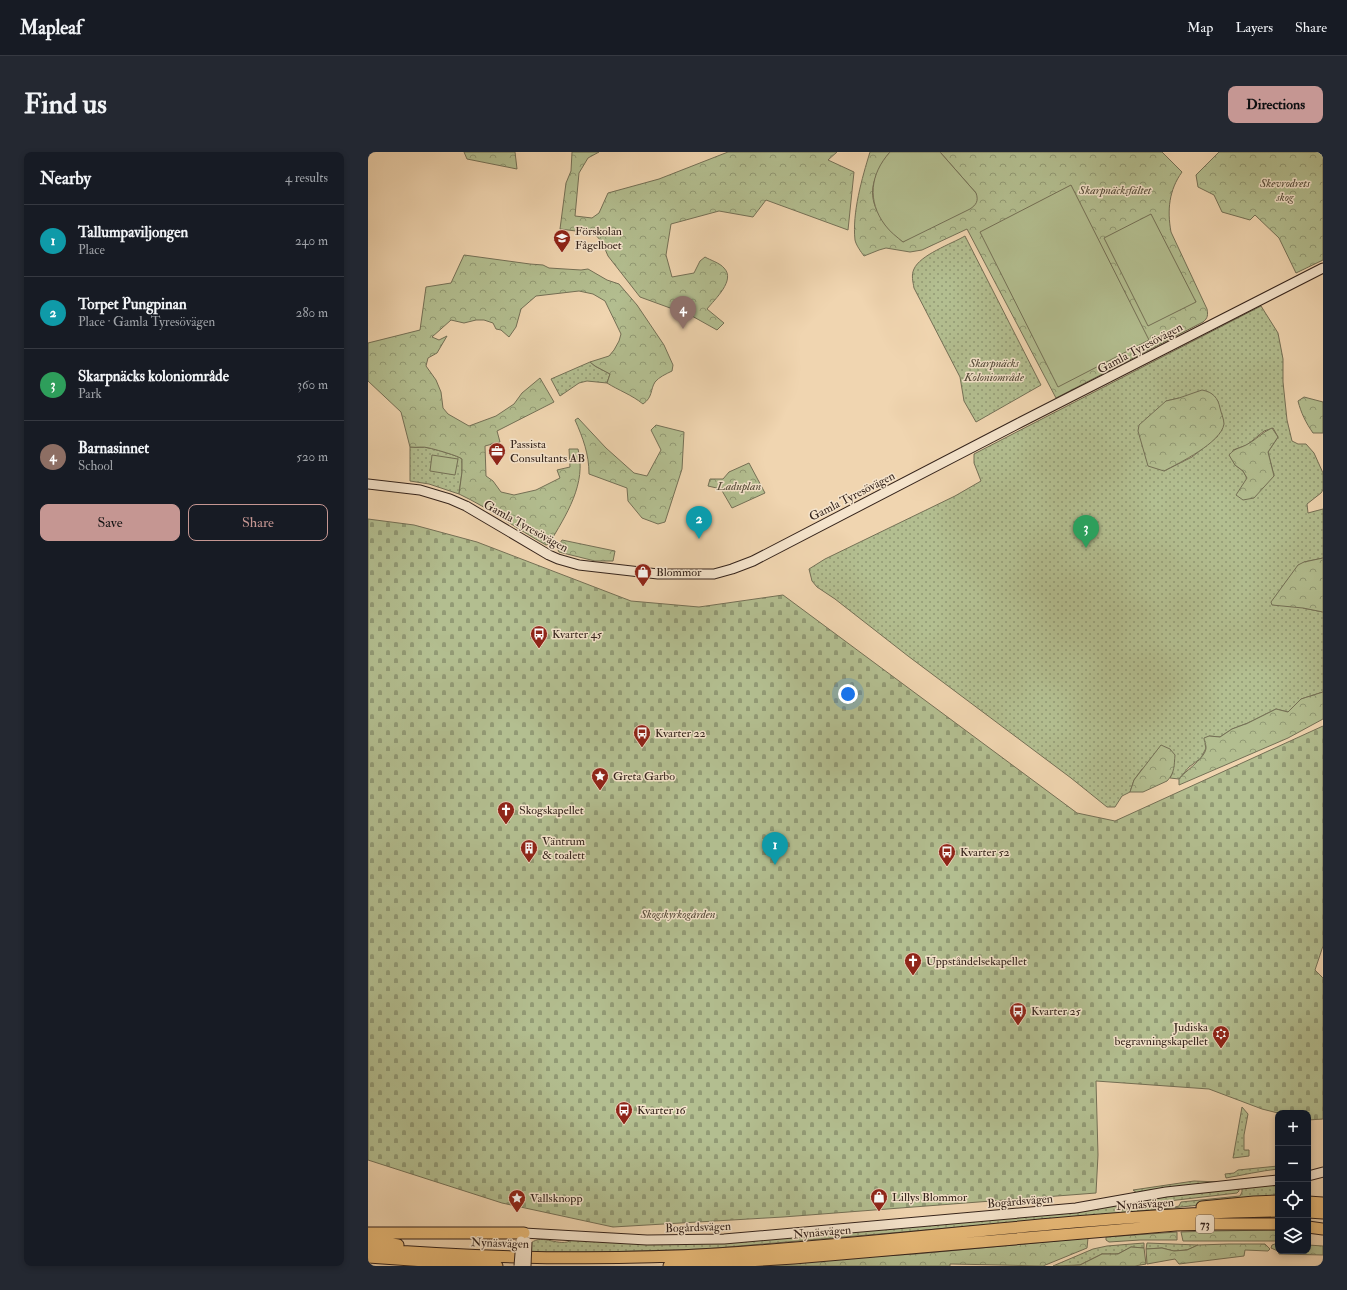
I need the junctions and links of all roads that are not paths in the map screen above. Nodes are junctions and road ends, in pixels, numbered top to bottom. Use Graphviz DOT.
graph roads {
  1 [pos="1323,268"];
  2 [pos="368,484"];
  3 [pos="1323,1172"];
  4 [pos="1311,1175"];
  5 [pos="1275,1180"];
  6 [pos="1275,1201"];
  7 [pos="1311,1202"];
  8 [pos="1323,1203"];
  9 [pos="1275,1207"];
  10 [pos="1275,1211"];
  11 [pos="1249,1212"];
  12 [pos="1311,1212"];
  13 [pos="1323,1212"];
  14 [pos="1135,1218"];
  15 [pos="1275,1224"];
  16 [pos="1311,1226"];
  17 [pos="1323,1227"];
  18 [pos="368,1233"];
  19 [pos="524,1239"];
  20 [pos="368,1240"];
  21 [pos="368,1249"];
  22 [pos="368,1257"];
  23 [pos="500,1261"];
  24 [pos="477,1266"];
  25 [pos="485,1266"];
  26 [pos="519,1266"];
  27 [pos="526,1266"];
  28 [pos="669,1266"];
  1 -- 2 [label="street, Gamla Tyresövägen"];
  3 -- 4 [label="street"];
  5 -- 19 [label="street, Bogårdsvägen"];
  6 -- 14 [label="highway"];
  7 -- 8 [label="highway"];
  9 -- 11 [label="highway"];
  10 -- 11 [label="highway, Nynäsvägen / 73"];
  11 -- 14 [label="highway, Nynäsvägen / 73"];
  12 -- 13 [label="highway"];
  14 -- 23 [label="highway, Nynäsvägen / 73"];
  15 -- 28 [label="highway, Nynäsvägen / 73"];
  16 -- 17 [label="highway"];
  18 -- 19 [label="highway"];
  19 -- 26 [label="street, bridge"];
  19 -- 27 [label="street, bridge"];
  20 -- 23 [label="highway"];
  21 -- 23 [label="highway, Nynäsvägen / 73"];
  22 -- 25 [label="highway, Nynäsvägen / 73"];
  23 -- 25 [label="highway, Nynäsvägen / 73"];
  24 -- 25 [label="highway"];
}
